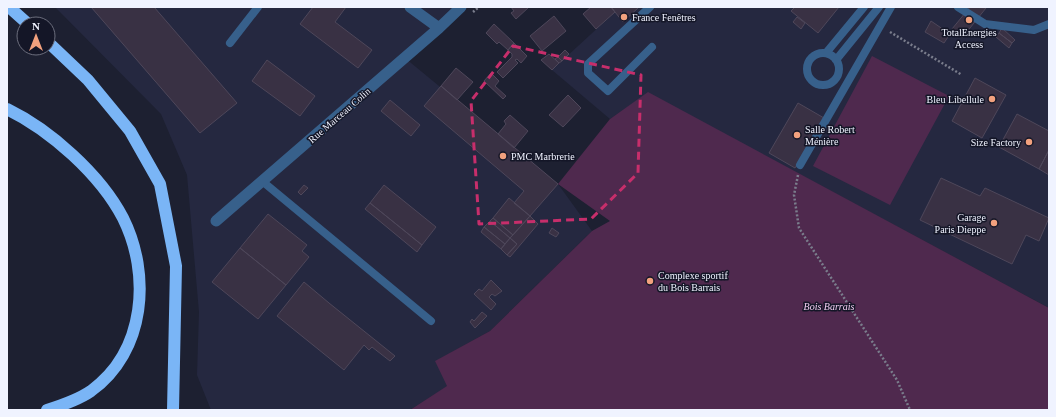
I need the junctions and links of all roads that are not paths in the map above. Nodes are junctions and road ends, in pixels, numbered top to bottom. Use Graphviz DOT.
graph roads {
  1 [pos="9,7"];
  2 [pos="258,7"];
  3 [pos="410,7"];
  4 [pos="461,7"];
  5 [pos="650,7"];
  6 [pos="864,7"];
  7 [pos="880,7"];
  8 [pos="891,7"];
  9 [pos="958,7"];
  10 [pos="19,16"];
  11 [pos="1049,24"];
  12 [pos="439,28"];
  13 [pos="230,43"];
  14 [pos="652,47"];
  15 [pos="56,50"];
  16 [pos="826,53"];
  17 [pos="836,60"];
  18 [pos="7,109"];
  19 [pos="800,165"];
  20 [pos="262,181"];
  21 [pos="216,221"];
  22 [pos="431,322"];
  23 [pos="47,410"];
  24 [pos="173,410"];
  1 -- 10 [label="highway"];
  2 -- 13 [label="lane"];
  3 -- 12 [label="street"];
  4 -- 12 [label="street, Rue Marceau Colin"];
  5 -- 14 [label="lane"];
  6 -- 16 [label="lane"];
  7 -- 17 [label="lane"];
  8 -- 19 [label="lane"];
  9 -- 11 [label="lane"];
  12 -- 20 [label="street, Rue Marceau Colin"];
  15 -- 24 [label="highway"];
  16 -- 17 [label="lane"];
  16 -- 17 [label="lane"];
  18 -- 23 [label="highway"];
  20 -- 21 [label="street, Rue Marceau Colin"];
  20 -- 22 [label="lane"];
}
